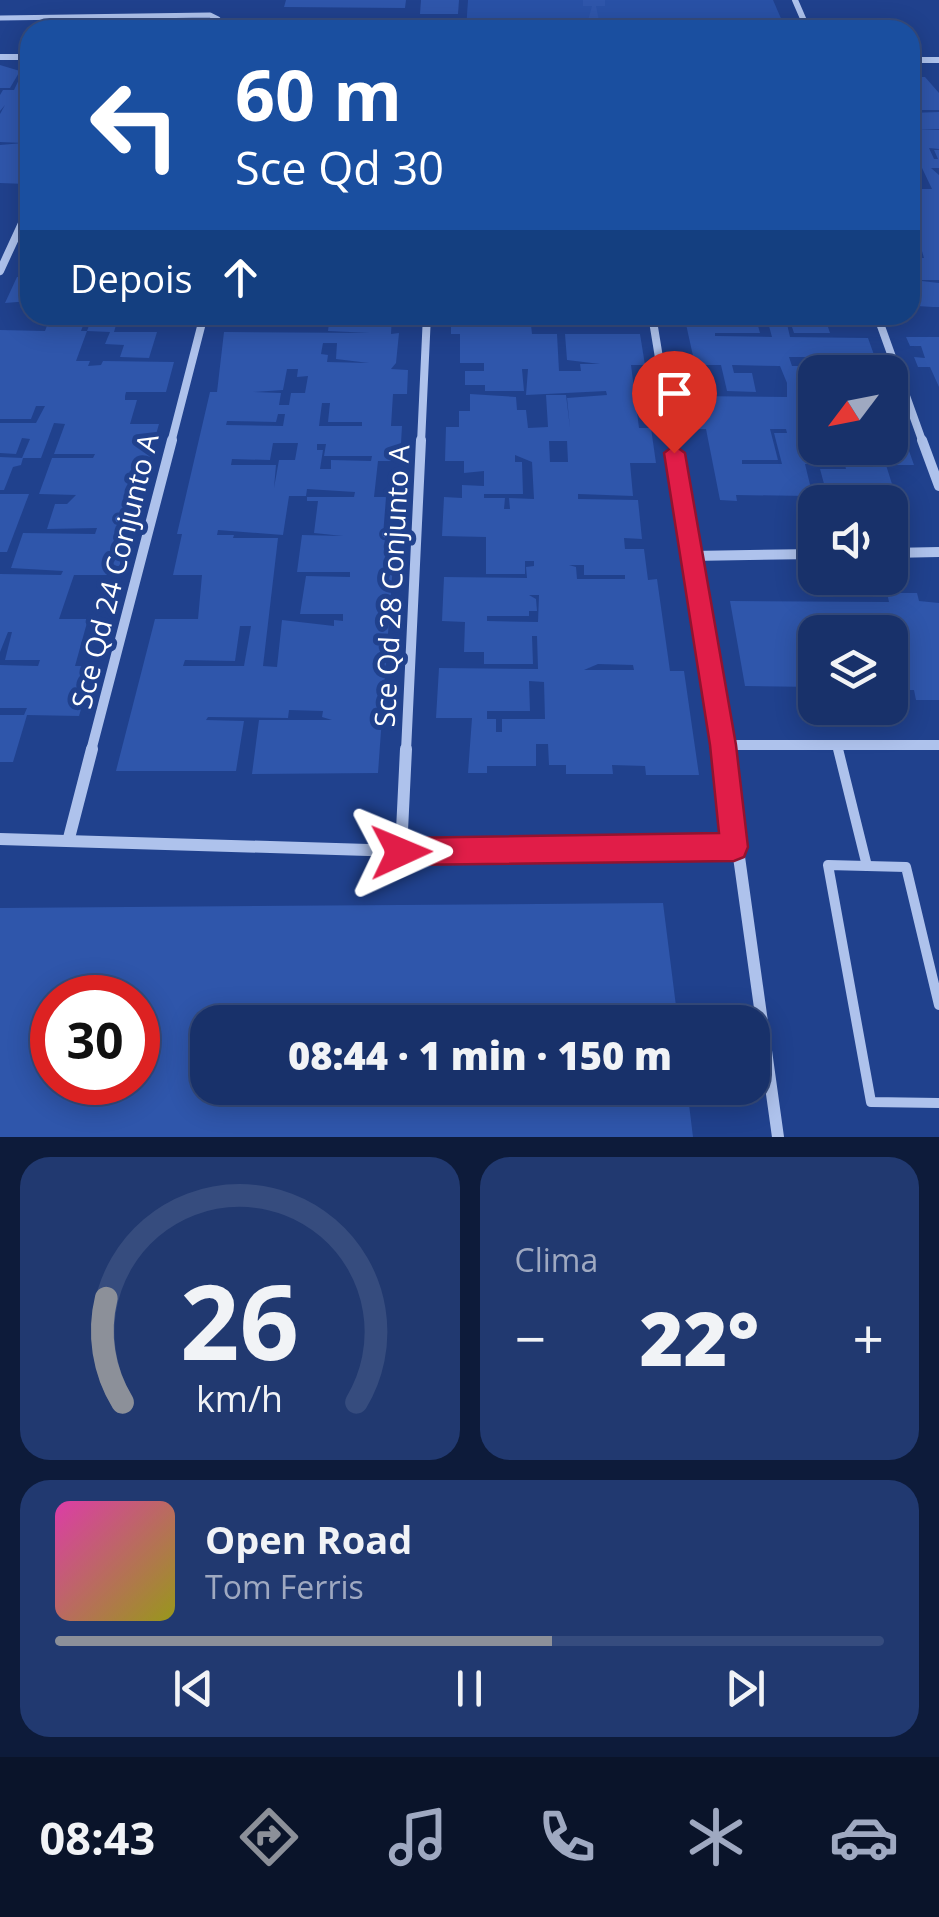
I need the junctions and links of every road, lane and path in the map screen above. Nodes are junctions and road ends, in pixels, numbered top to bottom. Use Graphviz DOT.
graph roads {
  1 [pos="0,18"];
  2 [pos="218,20"];
  3 [pos="20,228"];
  4 [pos="0,271"];
  5 [pos="201,325"];
  6 [pos="427,325"];
  7 [pos="654,325"];
  8 [pos="881,325"];
  9 [pos="939,486"];
  10 [pos="939,552"];
  11 [pos="908,553"];
  12 [pos="798,554"];
  13 [pos="691,556"];
  14 [pos="837,744"];
  15 [pos="723,745"];
  16 [pos="939,745"];
  17 [pos="69,838"];
  18 [pos="0,839"];
  19 [pos="734,847"];
  20 [pos="401,852"];
  21 [pos="867,866"];
  22 [pos="939,1005"];
  23 [pos="939,1104"];
  24 [pos="778,1137"];
  1 -- 2 [label="lane"];
  3 -- 4 [label="street"];
  5 -- 17 [label="street, Sce Qd 24 Conjunto A"];
  6 -- 20 [label="street, Sce Qd 28 Conjunto A"];
  7 -- 13 [label="street"];
  8 -- 9 [label="street"];
  10 -- 11 [label="street"];
  12 -- 13 [label="street"];
  13 -- 15 [label="street"];
  14 -- 15 [label="street"];
  14 -- 16 [label="street"];
  14 -- 21 [label="lane"];
  15 -- 19 [label="street"];
  17 -- 18 [label="street"];
  17 -- 20 [label="street"];
  19 -- 20 [label="street"];
  19 -- 24 [label="street"];
  21 -- 22 [label="lane"];
  21 -- 23 [label="lane"];
}
